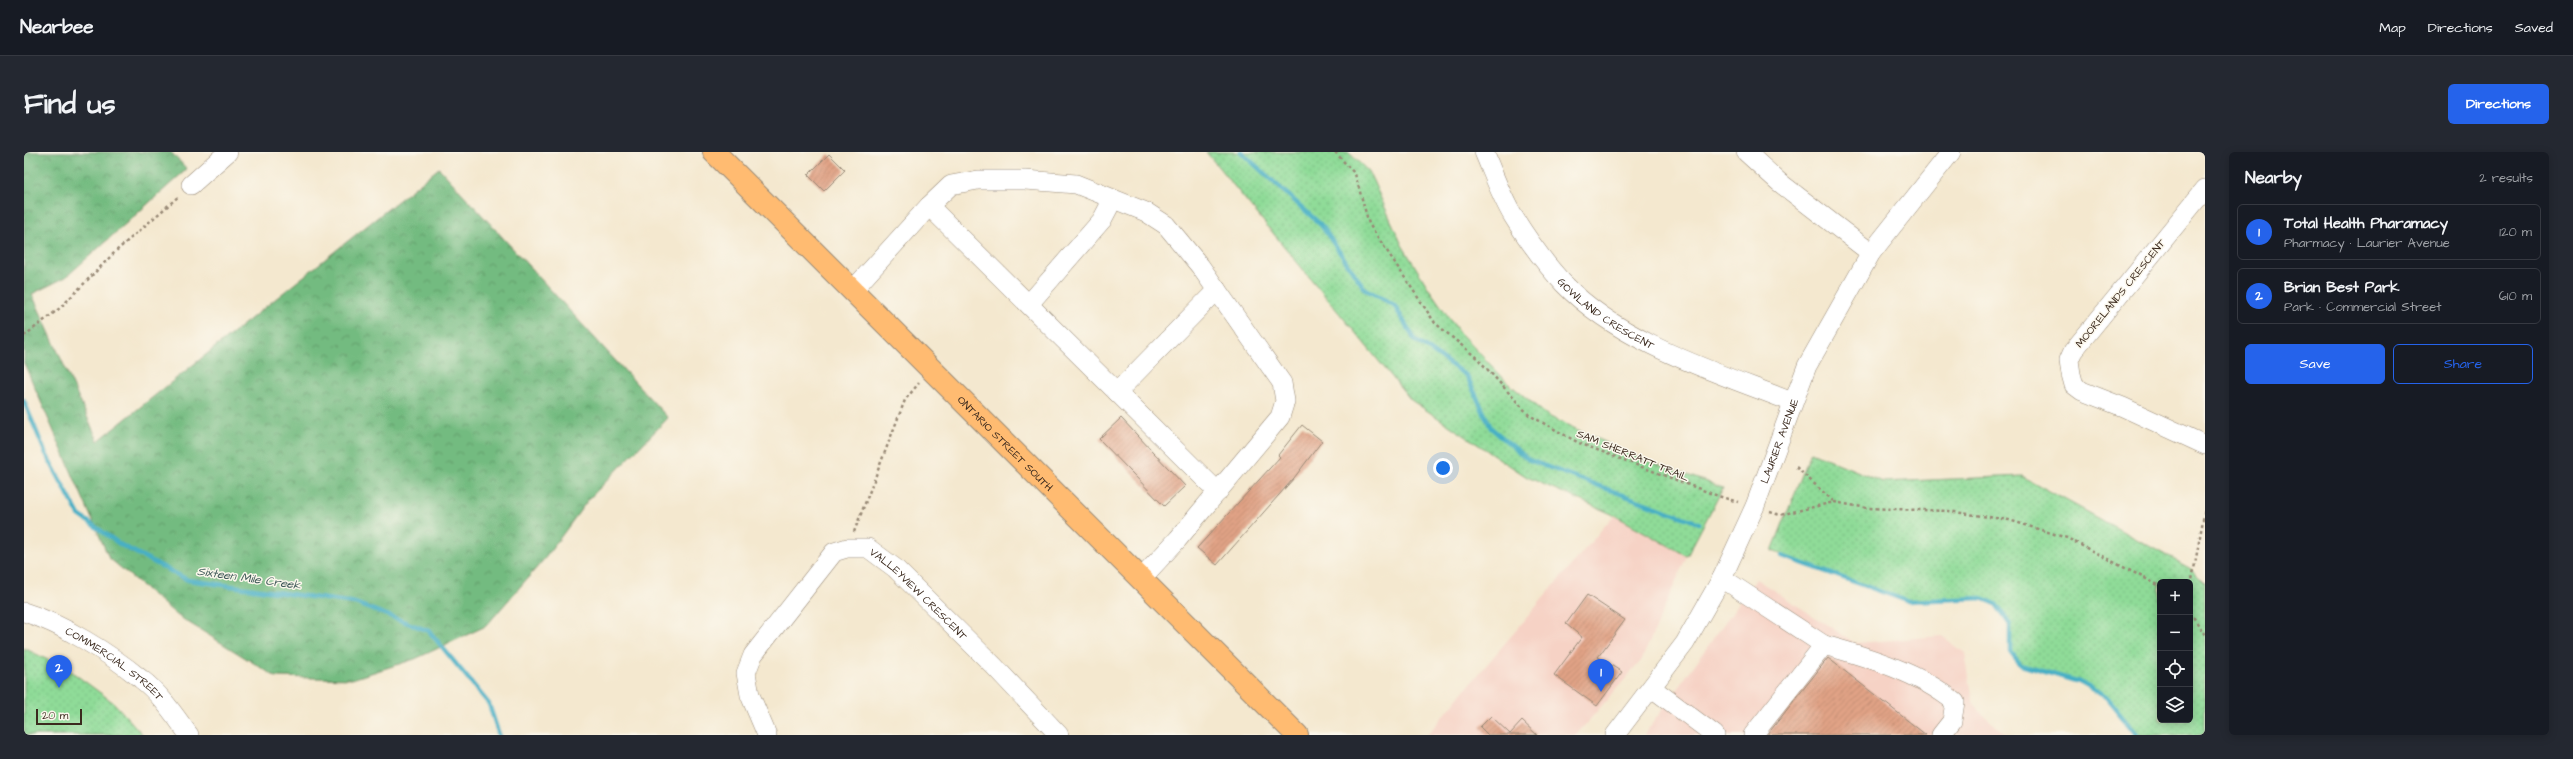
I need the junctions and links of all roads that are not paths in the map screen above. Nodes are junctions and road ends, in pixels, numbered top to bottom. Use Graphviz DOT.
graph roads {
  1 [pos="228,152"];
  2 [pos="714,152"];
  3 [pos="1484,152"];
  4 [pos="1746,152"];
  5 [pos="1951,152"];
  6 [pos="191,185"];
  7 [pos="2205,189"];
  8 [pos="1113,198"];
  9 [pos="929,206"];
  10 [pos="1870,253"];
  11 [pos="1217,290"];
  12 [pos="852,291"];
  13 [pos="1028,304"];
  14 [pos="1117,392"];
  15 [pos="1792,402"];
  16 [pos="2205,445"];
  17 [pos="1218,492"];
  18 [pos="1722,578"];
  19 [pos="1141,579"];
  20 [pos="24,612"];
  21 [pos="1824,645"];
  22 [pos="1652,688"];
  23 [pos="189,735"];
  24 [pos="767,735"];
  25 [pos="1059,735"];
  26 [pos="1297,735"];
  27 [pos="1615,735"];
  28 [pos="1715,735"];
  29 [pos="1754,735"];
  30 [pos="1941,735"];
  1 -- 6 [label="street"];
  2 -- 12 [label="main road, ONTARIO STREET SOUTH"];
  3 -- 15 [label="street, GOWLAND CRESCENT"];
  4 -- 10 [label="street"];
  5 -- 10 [label="street, LAURIER AVENUE"];
  7 -- 16 [label="street, MOORELANDS CRESCENT"];
  8 -- 9 [label="street"];
  8 -- 11 [label="street"];
  8 -- 13 [label="street"];
  9 -- 12 [label="street"];
  9 -- 13 [label="street"];
  10 -- 15 [label="street, LAURIER AVENUE"];
  11 -- 14 [label="street"];
  11 -- 17 [label="street"];
  12 -- 19 [label="main road, ONTARIO STREET SOUTH"];
  13 -- 14 [label="street"];
  14 -- 17 [label="street"];
  15 -- 18 [label="street, LAURIER AVENUE"];
  17 -- 19 [label="street"];
  18 -- 21 [label="street"];
  18 -- 22 [label="street, LAURIER AVENUE"];
  19 -- 26 [label="main road, ONTARIO STREET SOUTH"];
  20 -- 23 [label="street, COMMERCIAL STREET"];
  21 -- 29 [label="street"];
  21 -- 30 [label="street"];
  22 -- 27 [label="street, LAURIER AVENUE"];
  22 -- 28 [label="street"];
  24 -- 25 [label="street, VALLEYVIEW CRESCENT"];
}
